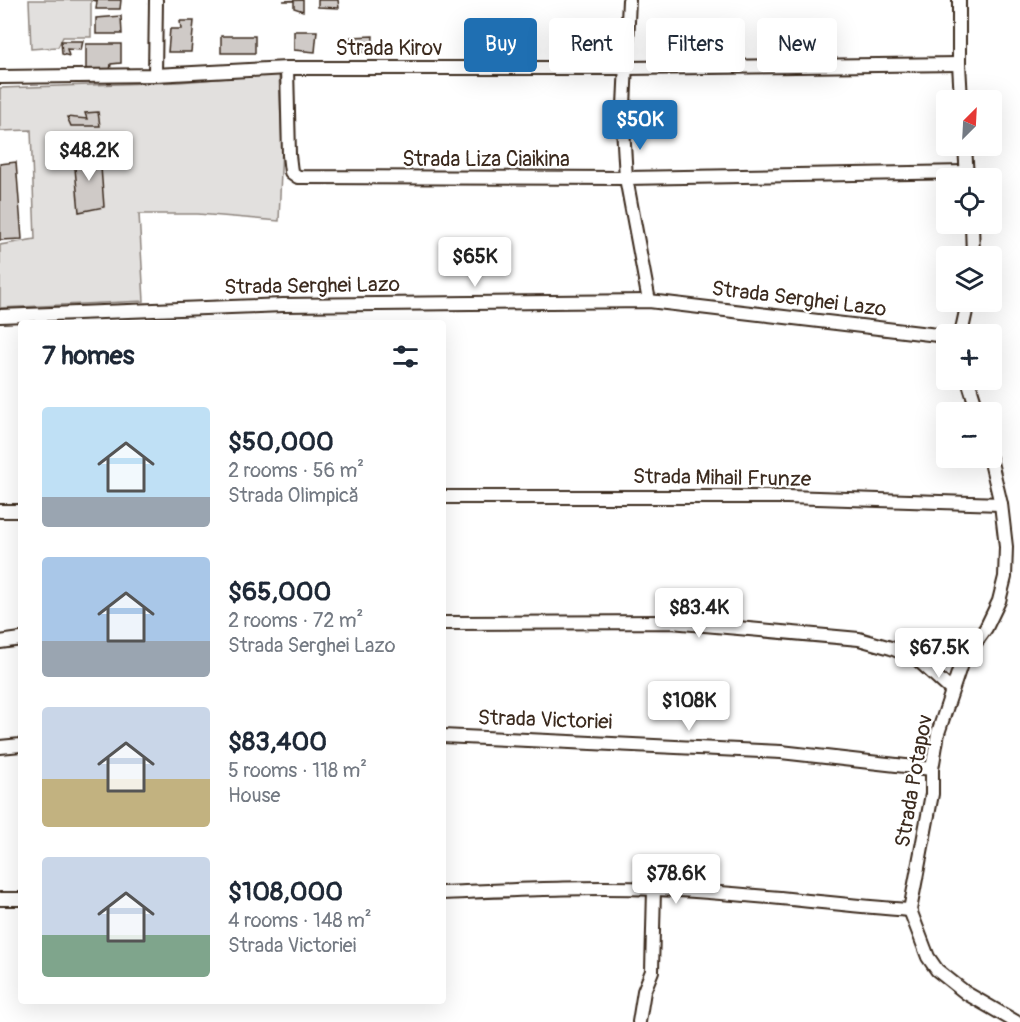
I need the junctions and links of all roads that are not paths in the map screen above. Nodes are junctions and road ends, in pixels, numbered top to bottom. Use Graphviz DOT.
graph roads {
  1 [pos="156,0"];
  2 [pos="629,0"];
  3 [pos="959,0"];
  4 [pos="628,18"];
  5 [pos="959,64"];
  6 [pos="287,68"];
  7 [pos="549,68"];
  8 [pos="634,68"];
  9 [pos="626,72"];
  10 [pos="155,75"];
  11 [pos="0,77"];
  12 [pos="961,90"];
  13 [pos="936,176"];
  14 [pos="626,178"];
  15 [pos="649,301"];
  16 [pos="0,316"];
  17 [pos="936,335"];
  18 [pos="992,468"];
  19 [pos="446,497"];
  20 [pos="1001,504"];
  21 [pos="18,511"];
  22 [pos="0,512"];
  23 [pos="446,623"];
  24 [pos="18,639"];
  25 [pos="0,642"];
  26 [pos="951,690"];
  27 [pos="446,736"];
  28 [pos="18,745"];
  29 [pos="0,747"];
  30 [pos="932,769"];
  31 [pos="654,889"];
  32 [pos="446,893"];
  33 [pos="0,899"];
  34 [pos="18,899"];
  35 [pos="910,910"];
  36 [pos="639,1022"];
  37 [pos="1016,1022"];
  1 -- 10 [label="street"];
  2 -- 4 [label="street"];
  3 -- 5 [label="street"];
  5 -- 8 [label="street, Strada Kirov"];
  5 -- 12 [label="street"];
  6 -- 7 [label="street, Strada Kirov"];
  6 -- 10 [label="street, Strada Kirov"];
  6 -- 14 [label="street, Strada Liza Ciaikina"];
  9 -- 14 [label="street"];
  10 -- 11 [label="street, Strada Kirov"];
  13 -- 14 [label="street, Strada Liza Ciaikina"];
  14 -- 15 [label="street"];
  15 -- 16 [label="street, Strada Serghei Lazo"];
  15 -- 17 [label="street, Strada Serghei Lazo"];
  18 -- 20 [label="street, Strada Potapov"];
  19 -- 20 [label="street, Strada Mihail Frunze"];
  20 -- 26 [label="street, Strada Potapov"];
  21 -- 22 [label="street"];
  23 -- 26 [label="street"];
  24 -- 25 [label="street"];
  26 -- 30 [label="street, Strada Potapov"];
  27 -- 30 [label="street, Strada Victoriei"];
  28 -- 29 [label="street"];
  30 -- 35 [label="street, Strada Potapov"];
  31 -- 32 [label="street"];
  31 -- 35 [label="street"];
  31 -- 36 [label="street"];
  33 -- 34 [label="street"];
  35 -- 37 [label="street"];
}
